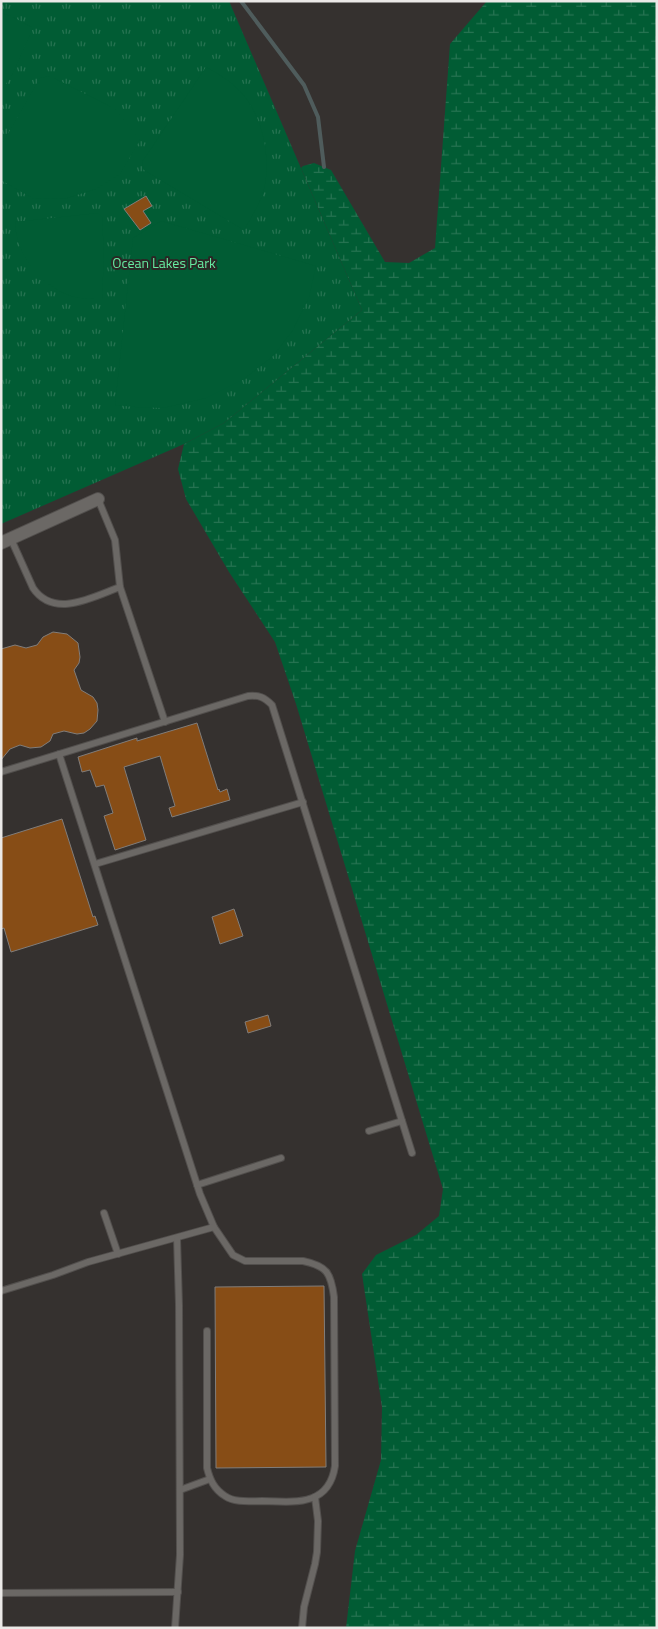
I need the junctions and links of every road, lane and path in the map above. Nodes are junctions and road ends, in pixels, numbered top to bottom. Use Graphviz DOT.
graph roads {
  1 [pos="98,499"];
  2 [pos="6,541"];
  3 [pos="120,587"];
  4 [pos="165,722"];
  5 [pos="59,754"];
  6 [pos="1,772"];
  7 [pos="303,802"];
  8 [pos="94,864"];
  9 [pos="402,1121"];
  10 [pos="369,1131"];
  11 [pos="412,1154"];
  12 [pos="281,1158"];
  13 [pos="197,1186"];
  14 [pos="104,1214"];
  15 [pos="214,1227"];
  16 [pos="177,1238"];
  17 [pos="118,1254"];
  18 [pos="1,1291"];
  19 [pos="207,1331"];
  20 [pos="210,1479"];
  21 [pos="180,1490"];
  22 [pos="315,1497"];
  23 [pos="178,1592"];
  24 [pos="1,1594"];
  25 [pos="175,1628"];
  26 [pos="302,1628"];
  1 -- 2 [label="street"];
  1 -- 3 [label="lane"];
  2 -- 3 [label="lane"];
  3 -- 4 [label="lane"];
  4 -- 5 [label="lane"];
  4 -- 7 [label="lane"];
  5 -- 6 [label="lane"];
  5 -- 8 [label="lane"];
  7 -- 8 [label="lane"];
  7 -- 9 [label="lane"];
  8 -- 13 [label="lane"];
  9 -- 10 [label="lane"];
  9 -- 11 [label="lane"];
  12 -- 13 [label="lane"];
  13 -- 15 [label="lane"];
  14 -- 17 [label="lane"];
  15 -- 16 [label="lane"];
  15 -- 22 [label="lane"];
  16 -- 17 [label="lane"];
  16 -- 21 [label="lane"];
  17 -- 18 [label="lane"];
  19 -- 20 [label="lane"];
  20 -- 21 [label="lane"];
  20 -- 22 [label="lane"];
  21 -- 23 [label="lane"];
  22 -- 26 [label="lane"];
  23 -- 24 [label="lane"];
  23 -- 25 [label="lane"];
}
